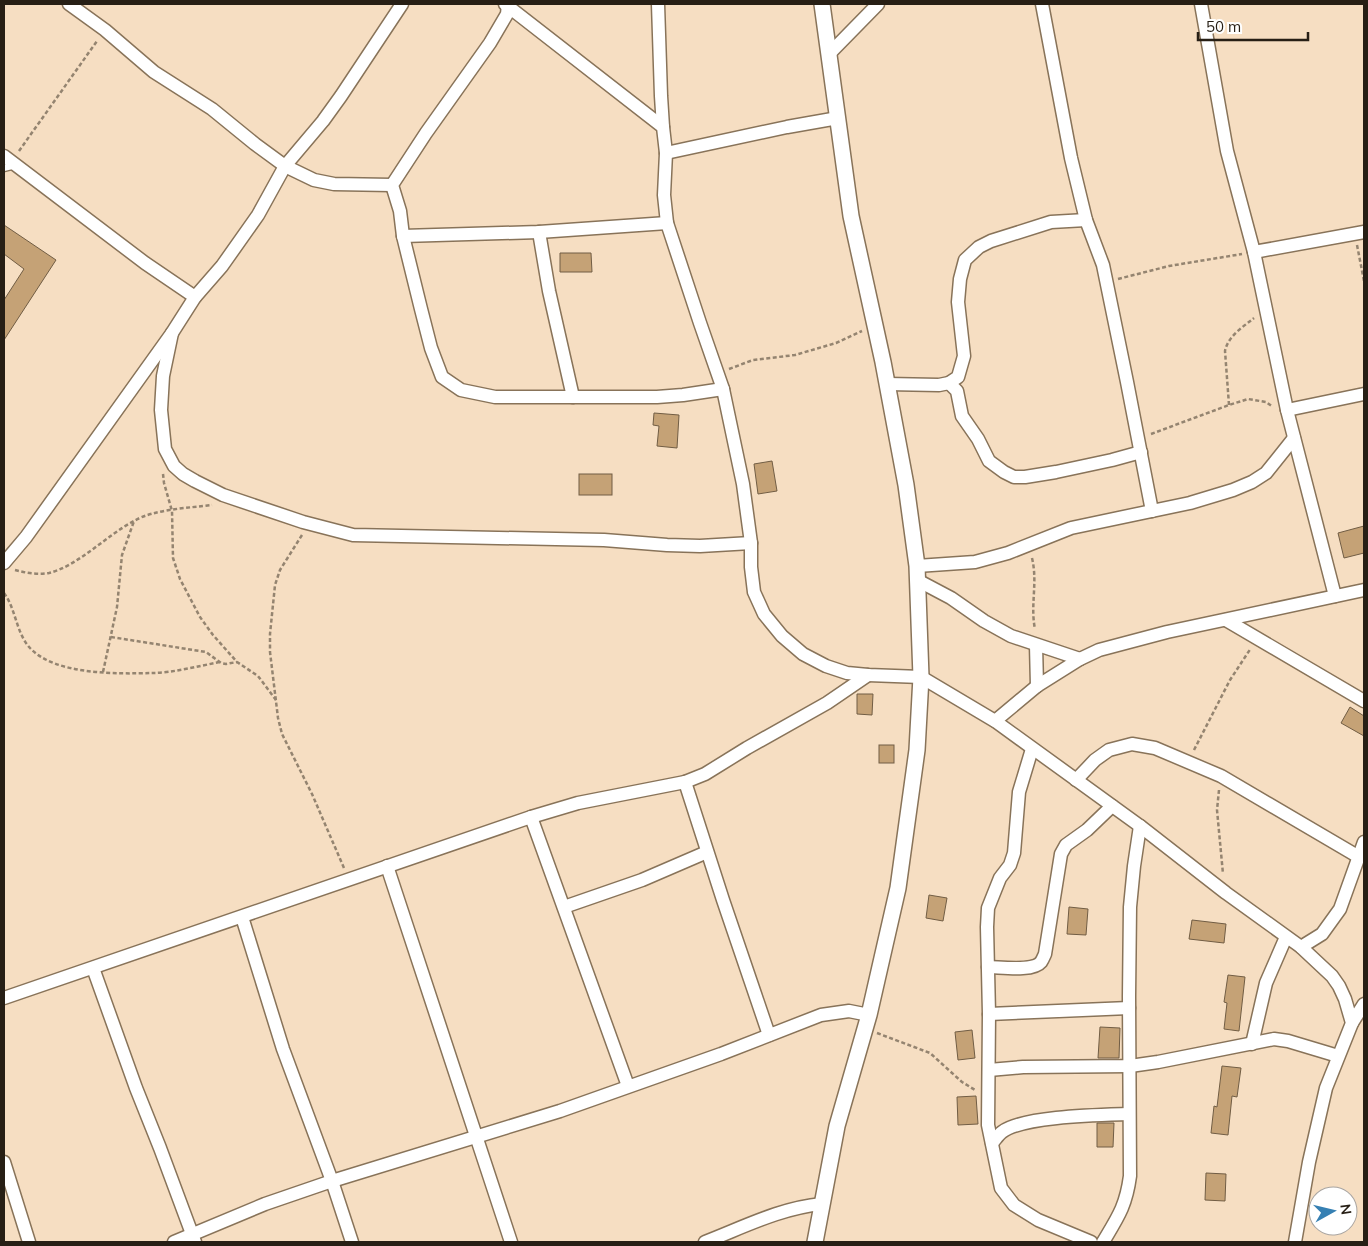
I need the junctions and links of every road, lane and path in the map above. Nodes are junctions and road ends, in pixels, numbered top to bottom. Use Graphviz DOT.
graph roads {
  1 [pos="69,4"];
  2 [pos="402,4"];
  3 [pos="658,4"];
  4 [pos="822,4"];
  5 [pos="878,4"];
  6 [pos="1042,4"];
  7 [pos="1201,4"];
  8 [pos="507,5"];
  9 [pos="105,30"];
  10 [pos="829,54"];
  11 [pos="838,118"];
  12 [pos="663,127"];
  13 [pos="666,153"];
  14 [pos="9,162"];
  15 [pos="285,166"];
  16 [pos="392,185"];
  17 [pos="1086,220"];
  18 [pos="667,223"];
  19 [pos="539,232"];
  20 [pos="1360,233"];
  21 [pos="403,236"];
  22 [pos="1254,252"];
  23 [pos="1106,282"];
  24 [pos="1364,282"];
  25 [pos="195,297"];
  26 [pos="1265,309"];
  27 [pos="875,326"];
  28 [pos="172,333"];
  29 [pos="717,373"];
  30 [pos="949,383"];
  31 [pos="887,384"];
  32 [pos="724,389"];
  33 [pos="1364,394"];
  34 [pos="574,397"];
  35 [pos="1229,405"];
  36 [pos="1288,413"];
  37 [pos="1294,438"];
  38 [pos="1140,446"];
  39 [pos="166,449"];
  40 [pos="214,504"];
  41 [pos="1152,510"];
  42 [pos="172,511"];
  43 [pos="135,520"];
  44 [pos="310,524"];
  45 [pos="752,542"];
  46 [pos="1028,545"];
  47 [pos="7,566"];
  48 [pos="917,573"];
  49 [pos="1364,590"];
  50 [pos="4,593"];
  51 [pos="1335,596"];
  52 [pos="1226,620"];
  53 [pos="111,637"];
  54 [pos="1257,638"];
  55 [pos="1036,645"];
  56 [pos="1080,659"];
  57 [pos="220,662"];
  58 [pos="237,662"];
  59 [pos="102,672"];
  60 [pos="868,675"];
  61 [pos="921,677"];
  62 [pos="1037,686"];
  63 [pos="277,701"];
  64 [pos="1364,701"];
  65 [pos="995,721"];
  66 [pos="1032,749"];
  67 [pos="1188,762"];
  68 [pos="1221,776"];
  69 [pos="1076,780"];
  70 [pos="685,782"];
  71 [pos="1112,806"];
  72 [pos="531,817"];
  73 [pos="1140,826"];
  74 [pos="1364,842"];
  75 [pos="708,852"];
  76 [pos="1359,857"];
  77 [pos="387,866"];
  78 [pos="349,880"];
  79 [pos="1226,893"];
  80 [pos="564,907"];
  81 [pos="242,917"];
  82 [pos="1286,937"];
  83 [pos="1301,948"];
  84 [pos="988,967"];
  85 [pos="93,968"];
  86 [pos="4,998"];
  87 [pos="1364,1004"];
  88 [pos="1129,1008"];
  89 [pos="990,1014"];
  90 [pos="867,1021"];
  91 [pos="1358,1021"];
  92 [pos="769,1034"];
  93 [pos="1252,1044"];
  94 [pos="1338,1056"];
  95 [pos="1130,1066"];
  96 [pos="989,1070"];
  97 [pos="628,1086"];
  98 [pos="988,1099"];
  99 [pos="1129,1114"];
  100 [pos="476,1138"];
  101 [pos="992,1143"];
  102 [pos="4,1162"];
  103 [pos="332,1181"];
  104 [pos="822,1204"];
  105 [pos="194,1238"];
  106 [pos="29,1242"];
  107 [pos="174,1242"];
  108 [pos="352,1242"];
  109 [pos="511,1242"];
  110 [pos="705,1242"];
  111 [pos="815,1242"];
  112 [pos="1091,1242"];
  113 [pos="1104,1242"];
  114 [pos="1296,1242"];
  1 -- 9 [label="street"];
  2 -- 15 [label="street"];
  3 -- 12 [label="street"];
  4 -- 10 [label="street"];
  5 -- 10 [label="street"];
  6 -- 17 [label="street"];
  7 -- 22 [label="street"];
  8 -- 12 [label="street"];
  8 -- 16 [label="street"];
  9 -- 14 [label="path"];
  9 -- 15 [label="street"];
  10 -- 11 [label="street"];
  11 -- 13 [label="street"];
  11 -- 27 [label="street"];
  12 -- 13 [label="street"];
  13 -- 18 [label="street"];
  14 -- 25 [label="street"];
  15 -- 16 [label="street"];
  15 -- 25 [label="street"];
  16 -- 21 [label="street"];
  17 -- 23 [label="street"];
  17 -- 30 [label="street"];
  18 -- 19 [label="street"];
  18 -- 29 [label="street"];
  19 -- 21 [label="street"];
  19 -- 34 [label="street"];
  20 -- 22 [label="street"];
  20 -- 24 [label="path"];
  21 -- 34 [label="street"];
  22 -- 23 [label="path"];
  22 -- 26 [label="street"];
  23 -- 38 [label="street"];
  25 -- 28 [label="street"];
  26 -- 35 [label="path"];
  26 -- 36 [label="street"];
  27 -- 29 [label="path"];
  27 -- 31 [label="street"];
  28 -- 39 [label="street"];
  28 -- 47 [label="street"];
  29 -- 32 [label="street"];
  30 -- 31 [label="street"];
  30 -- 38 [label="street"];
  31 -- 48 [label="street"];
  32 -- 34 [label="street"];
  32 -- 45 [label="street"];
  33 -- 36 [label="street"];
  35 -- 36 [label="path"];
  35 -- 38 [label="path"];
  36 -- 37 [label="street"];
  37 -- 41 [label="street"];
  37 -- 51 [label="street"];
  38 -- 41 [label="street"];
  39 -- 42 [label="path"];
  39 -- 44 [label="street"];
  40 -- 42 [label="path"];
  41 -- 46 [label="street"];
  42 -- 43 [label="path"];
  42 -- 58 [label="path"];
  43 -- 47 [label="path"];
  43 -- 53 [label="path"];
  44 -- 45 [label="street"];
  44 -- 63 [label="path"];
  45 -- 60 [label="street"];
  46 -- 48 [label="street"];
  46 -- 55 [label="path"];
  48 -- 55 [label="street"];
  48 -- 61 [label="street"];
  49 -- 51 [label="street"];
  50 -- 59 [label="path"];
  51 -- 52 [label="street"];
  52 -- 54 [label="street"];
  52 -- 56 [label="street"];
  53 -- 57 [label="path"];
  53 -- 59 [label="path"];
  54 -- 64 [label="street"];
  54 -- 67 [label="path"];
  55 -- 56 [label="street"];
  55 -- 62 [label="street"];
  56 -- 62 [label="street"];
  57 -- 58 [label="path"];
  57 -- 59 [label="path"];
  58 -- 63 [label="path"];
  60 -- 61 [label="street"];
  60 -- 70 [label="street"];
  61 -- 65 [label="street"];
  61 -- 90 [label="street"];
  62 -- 65 [label="street"];
  63 -- 78 [label="path"];
  65 -- 66 [label="street"];
  66 -- 69 [label="street"];
  66 -- 84 [label="street"];
  67 -- 68 [label="street"];
  67 -- 69 [label="street"];
  68 -- 76 [label="street"];
  68 -- 79 [label="path"];
  69 -- 71 [label="street"];
  70 -- 72 [label="street"];
  70 -- 75 [label="street"];
  71 -- 73 [label="street"];
  71 -- 84 [label="street"];
  72 -- 77 [label="street"];
  72 -- 80 [label="street"];
  73 -- 79 [label="street"];
  73 -- 88 [label="street"];
  74 -- 76 [label="street"];
  75 -- 80 [label="street"];
  75 -- 92 [label="street"];
  76 -- 83 [label="street"];
  77 -- 78 [label="street"];
  77 -- 100 [label="street"];
  78 -- 81 [label="street"];
  79 -- 82 [label="street"];
  80 -- 97 [label="street"];
  81 -- 85 [label="street"];
  81 -- 103 [label="street"];
  82 -- 83 [label="street"];
  82 -- 93 [label="street"];
  83 -- 91 [label="street"];
  84 -- 89 [label="street"];
  85 -- 86 [label="street"];
  85 -- 105 [label="street"];
  87 -- 91 [label="street"];
  88 -- 89 [label="street"];
  88 -- 95 [label="street"];
  89 -- 96 [label="street"];
  90 -- 92 [label="street"];
  90 -- 98 [label="path"];
  90 -- 104 [label="street"];
  91 -- 94 [label="street"];
  92 -- 97 [label="street"];
  93 -- 94 [label="street"];
  93 -- 95 [label="street"];
  94 -- 114 [label="street"];
  95 -- 96 [label="street"];
  95 -- 99 [label="street"];
  96 -- 98 [label="street"];
  97 -- 100 [label="street"];
  98 -- 101 [label="street"];
  99 -- 101 [label="street"];
  99 -- 113 [label="street"];
  100 -- 103 [label="street"];
  100 -- 109 [label="street"];
  101 -- 112 [label="street"];
  102 -- 106 [label="street"];
  103 -- 105 [label="street"];
  103 -- 108 [label="street"];
  104 -- 110 [label="street"];
  104 -- 111 [label="street"];
  105 -- 107 [label="street"];
}
